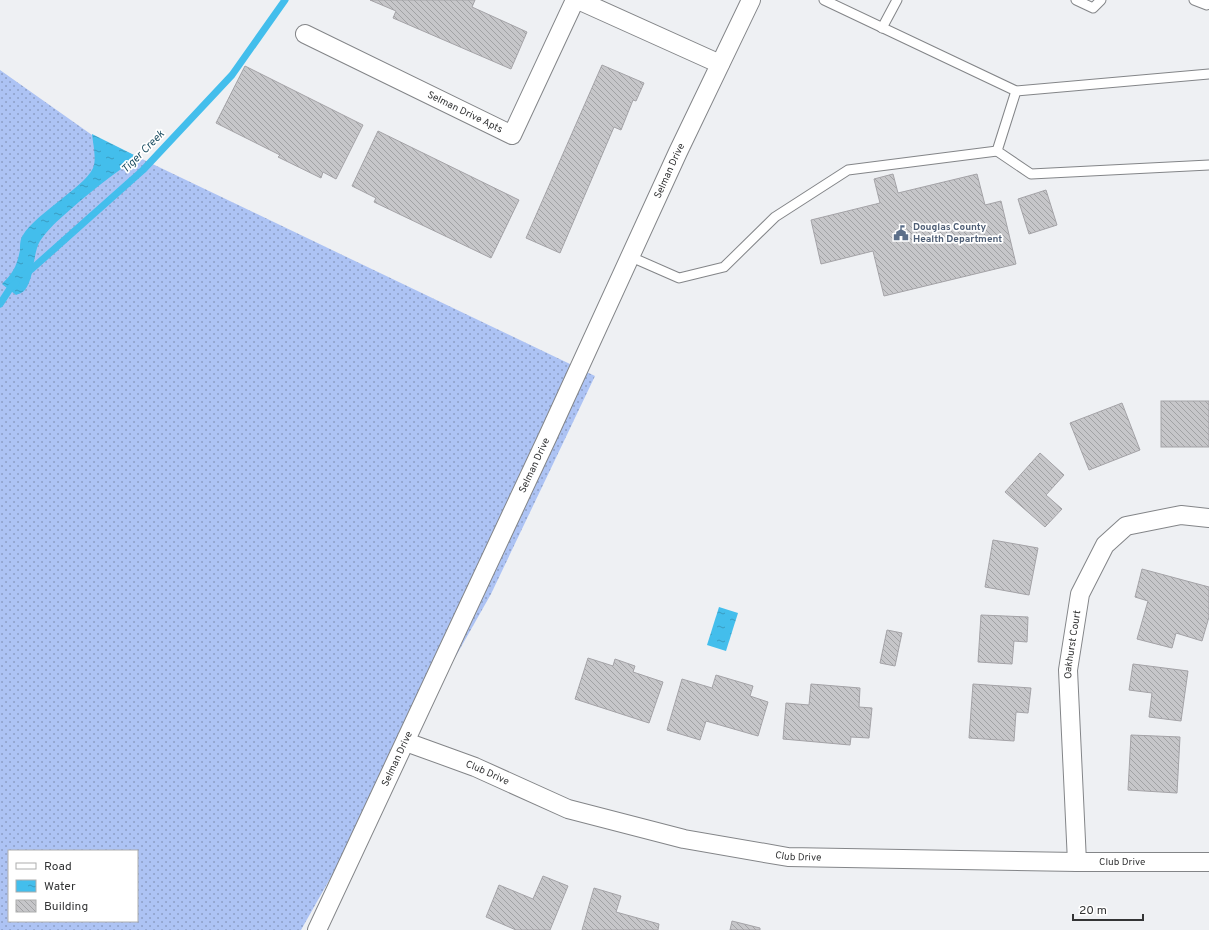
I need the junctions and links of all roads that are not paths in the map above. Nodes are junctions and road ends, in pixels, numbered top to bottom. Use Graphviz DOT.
graph roads {
  1 [pos="577,0"];
  2 [pos="751,0"];
  3 [pos="824,0"];
  4 [pos="897,0"];
  5 [pos="1076,0"];
  6 [pos="1101,0"];
  7 [pos="1194,0"];
  8 [pos="1209,0"];
  9 [pos="882,28"];
  10 [pos="305,34"];
  11 [pos="720,64"];
  12 [pos="1209,74"];
  13 [pos="1016,91"];
  14 [pos="997,152"];
  15 [pos="1209,165"];
  16 [pos="631,257"];
  17 [pos="1209,518"];
  18 [pos="406,742"];
  19 [pos="1077,862"];
  20 [pos="1209,862"];
  21 [pos="316,930"];
  1 -- 10 [label="street, Selman Drive Apts"];
  1 -- 11 [label="street, Selman Drive Apts"];
  2 -- 11 [label="street, Selman Drive"];
  3 -- 9 [label="lane"];
  4 -- 9 [label="lane"];
  5 -- 6 [label="lane"];
  7 -- 8 [label="lane"];
  9 -- 13 [label="lane"];
  11 -- 16 [label="street, Selman Drive"];
  12 -- 13 [label="lane"];
  13 -- 14 [label="lane"];
  14 -- 15 [label="lane"];
  14 -- 16 [label="lane"];
  16 -- 18 [label="street, Selman Drive"];
  17 -- 19 [label="street, Oakhurst Court"];
  18 -- 19 [label="street, Club Drive"];
  18 -- 21 [label="street, Selman Drive"];
  19 -- 20 [label="street, Club Drive"];
}
